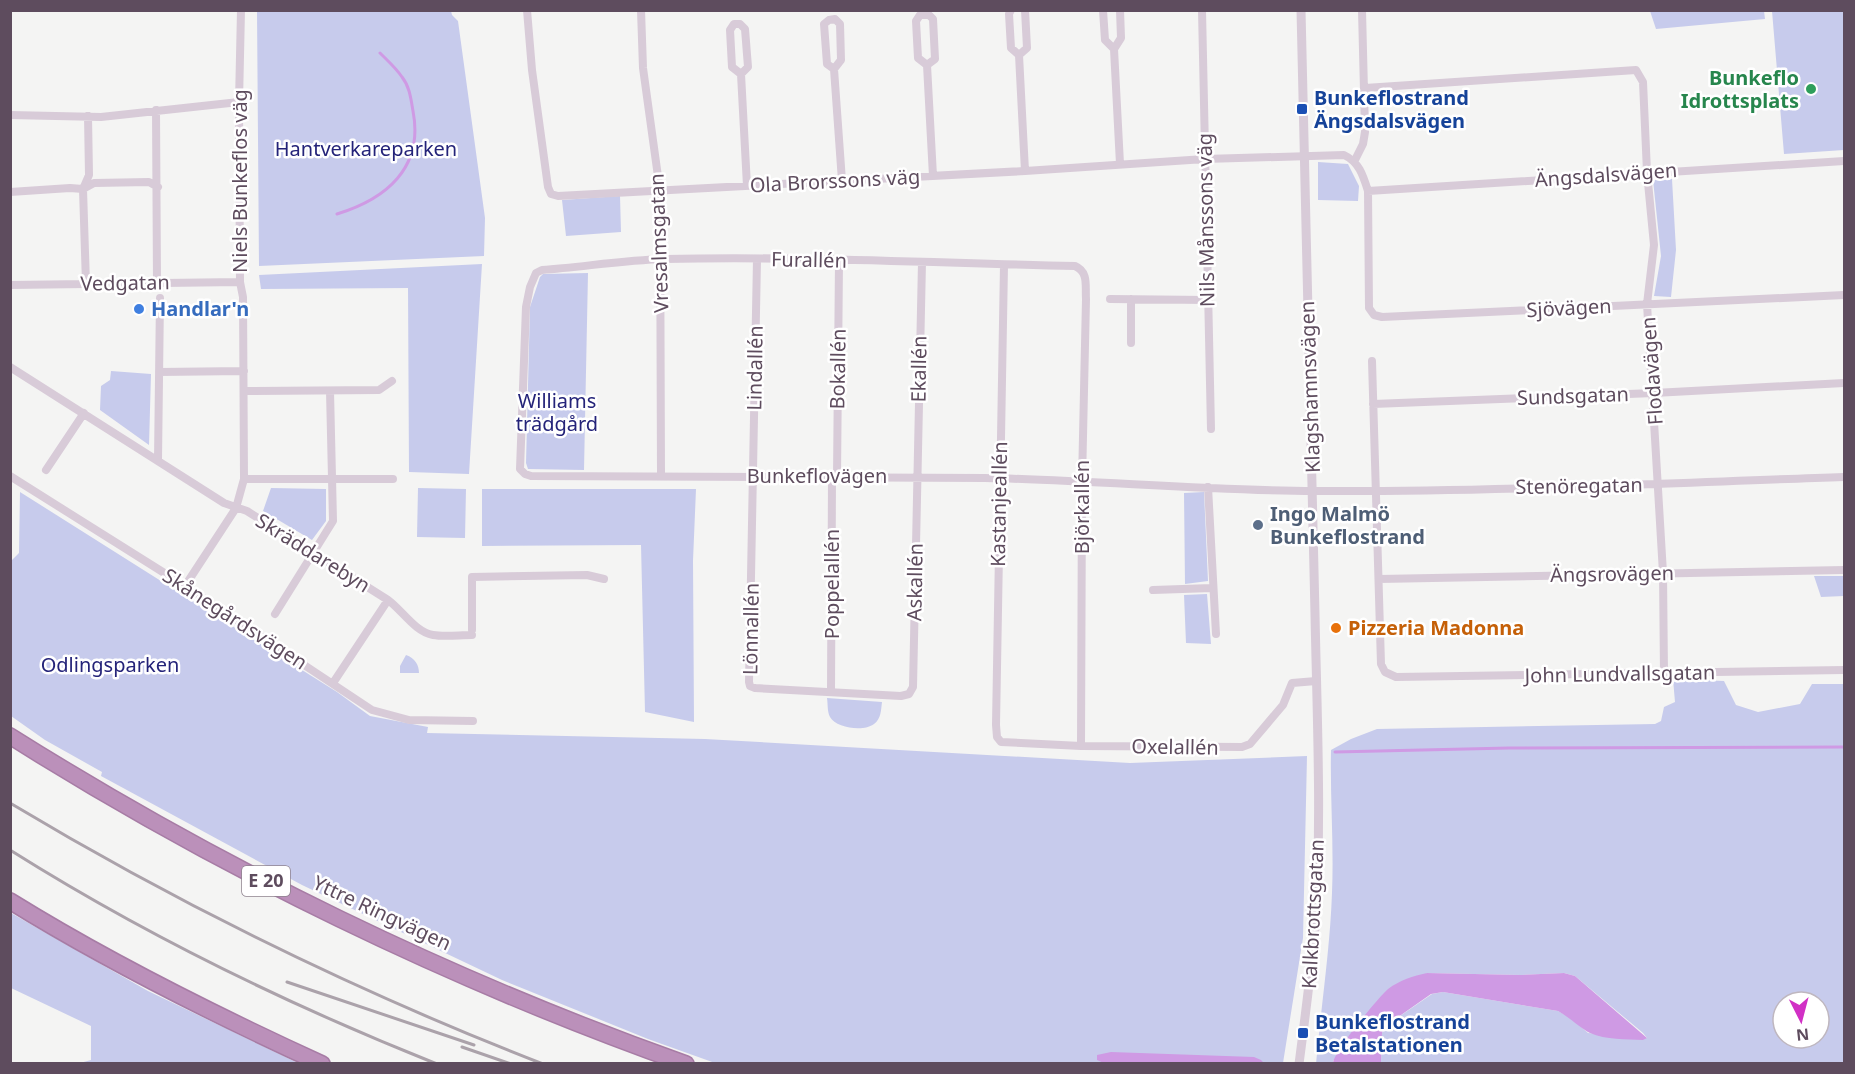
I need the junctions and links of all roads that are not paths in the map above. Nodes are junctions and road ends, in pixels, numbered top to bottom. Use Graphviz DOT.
graph roads {
  1 [pos="241,10"];
  2 [pos="527,10"];
  3 [pos="641,10"];
  4 [pos="1011,10"];
  5 [pos="1025,10"];
  6 [pos="1103,10"];
  7 [pos="1120,10"];
  8 [pos="1202,10"];
  9 [pos="1301,10"];
  10 [pos="1362,10"];
  11 [pos="1114,49"];
  12 [pos="1019,55"];
  13 [pos="927,65"];
  14 [pos="834,69"];
  15 [pos="741,74"];
  16 [pos="1365,87"];
  17 [pos="239,102"];
  18 [pos="156,110"];
  19 [pos="10,115"];
  20 [pos="87,117"];
  21 [pos="1303,155"];
  22 [pos="1205,159"];
  23 [pos="1355,160"];
  24 [pos="1845,161"];
  25 [pos="1120,164"];
  26 [pos="1025,171"];
  27 [pos="1647,172"];
  28 [pos="933,176"];
  29 [pos="842,181"];
  30 [pos="747,186"];
  31 [pos="158,187"];
  32 [pos="83,189"];
  33 [pos="660,191"];
  34 [pos="1368,191"];
  35 [pos="10,192"];
  36 [pos="757,259"];
  37 [pos="661,260"];
  38 [pos="839,261"];
  39 [pos="922,262"];
  40 [pos="1004,264"];
  41 [pos="1082,269"];
  42 [pos="536,273"];
  43 [pos="240,282"];
  44 [pos="157,283"];
  45 [pos="86,284"];
  46 [pos="10,285"];
  47 [pos="1845,295"];
  48 [pos="160,298"];
  49 [pos="1110,299"];
  50 [pos="1131,299"];
  51 [pos="1207,300"];
  52 [pos="1647,304"];
  53 [pos="1131,343"];
  54 [pos="1372,361"];
  55 [pos="10,367"];
  56 [pos="244,371"];
  57 [pos="159,372"];
  58 [pos="392,381"];
  59 [pos="1845,383"];
  60 [pos="244,391"];
  61 [pos="330,391"];
  62 [pos="1654,393"];
  63 [pos="1373,404"];
  64 [pos="84,413"];
  65 [pos="1210,429"];
  66 [pos="158,460"];
  67 [pos="46,470"];
  68 [pos="10,476"];
  69 [pos="661,476"];
  70 [pos="917,476"];
  71 [pos="753,477"];
  72 [pos="834,477"];
  73 [pos="1845,477"];
  74 [pos="999,478"];
  75 [pos="244,479"];
  76 [pos="332,479"];
  77 [pos="393,479"];
  78 [pos="1082,482"];
  79 [pos="1659,484"];
  80 [pos="1208,488"];
  81 [pos="1313,491"];
  82 [pos="1377,491"];
  83 [pos="236,508"];
  84 [pos="314,553"];
  85 [pos="1845,570"];
  86 [pos="1663,573"];
  87 [pos="604,579"];
  88 [pos="1379,579"];
  89 [pos="185,586"];
  90 [pos="1212,588"];
  91 [pos="1152,590"];
  92 [pos="388,600"];
  93 [pos="275,614"];
  94 [pos="1216,633"];
  95 [pos="1845,670"];
  96 [pos="1664,674"];
  97 [pos="1316,681"];
  98 [pos="333,683"];
  99 [pos="913,687"];
  100 [pos="831,692"];
  101 [pos="473,722"];
  102 [pos="12,737"];
  103 [pos="1001,742"];
  104 [pos="1081,746"];
  105 [pos="1317,763"];
  106 [pos="10,901"];
  107 [pos="322,1064"];
  108 [pos="686,1064"];
  109 [pos="1299,1064"];
  1 -- 17 [label="street, Niels Bunkeflos väg"];
  2 -- 33 [label="street, Ola Brorssons väg"];
  3 -- 33 [label="street, Vresalmsgatan"];
  4 -- 12 [label="street"];
  5 -- 12 [label="street"];
  6 -- 11 [label="street"];
  7 -- 11 [label="street"];
  8 -- 22 [label="street, Nils Månssons väg"];
  9 -- 21 [label="street, Klagshamnsvägen"];
  10 -- 16 [label="street"];
  11 -- 25 [label="street"];
  12 -- 26 [label="street"];
  13 -- 13 [label="street"];
  13 -- 28 [label="street"];
  14 -- 14 [label="street"];
  14 -- 29 [label="street"];
  15 -- 15 [label="street"];
  15 -- 30 [label="street"];
  16 -- 23 [label="street"];
  16 -- 27 [label="street, Flodavägen"];
  17 -- 18 [label="street"];
  17 -- 43 [label="street, Niels Bunkeflos väg"];
  18 -- 20 [label="street"];
  18 -- 31 [label="street"];
  19 -- 20 [label="street"];
  20 -- 32 [label="street"];
  21 -- 22 [label="street, Ola Brorssons väg"];
  21 -- 23 [label="street, Ola Brorssons väg"];
  21 -- 81 [label="street, Klagshamnsvägen"];
  22 -- 25 [label="street, Ola Brorssons väg"];
  22 -- 51 [label="street, Nils Månssons väg"];
  23 -- 34 [label="street"];
  24 -- 27 [label="street, Ängsdalsvägen"];
  25 -- 26 [label="street, Ola Brorssons väg"];
  26 -- 28 [label="street, Ola Brorssons väg"];
  27 -- 34 [label="street, Ängsdalsvägen"];
  27 -- 52 [label="street, Flodavägen"];
  28 -- 29 [label="street, Ola Brorssons väg"];
  29 -- 30 [label="street, Ola Brorssons väg"];
  30 -- 33 [label="street, Ola Brorssons väg"];
  31 -- 32 [label="street"];
  31 -- 44 [label="street"];
  32 -- 35 [label="street"];
  32 -- 45 [label="street"];
  33 -- 37 [label="street, Vresalmsgatan"];
  34 -- 52 [label="street, Sjövägen"];
  36 -- 37 [label="street, Furallén"];
  36 -- 38 [label="street, Furallén"];
  36 -- 71 [label="street, Lindallén"];
  37 -- 42 [label="street, Furallén"];
  37 -- 69 [label="street, Vresalmsgatan"];
  38 -- 39 [label="street, Furallén"];
  38 -- 72 [label="street, Bokallén"];
  39 -- 40 [label="street, Furallén"];
  39 -- 70 [label="street, Ekallén"];
  40 -- 41 [label="street, Furallén"];
  40 -- 74 [label="street, Kastanjeallén"];
  41 -- 78 [label="street, Björkallén"];
  42 -- 69 [label="street, Bunkeflovägen"];
  43 -- 44 [label="street, Vedgatan"];
  43 -- 56 [label="street, Niels Bunkeflos väg"];
  44 -- 45 [label="street, Vedgatan"];
  45 -- 46 [label="street, Vedgatan"];
  47 -- 52 [label="street, Sjövägen"];
  48 -- 57 [label="street"];
  49 -- 50 [label="street"];
  50 -- 51 [label="street"];
  50 -- 53 [label="street"];
  51 -- 65 [label="street, Nils Månssons väg"];
  52 -- 62 [label="street, Flodavägen"];
  54 -- 63 [label="street"];
  55 -- 64 [label="street, Skräddarebyn"];
  56 -- 57 [label="street"];
  56 -- 60 [label="street, Niels Bunkeflos väg"];
  57 -- 66 [label="street"];
  58 -- 61 [label="street"];
  59 -- 62 [label="street, Sundsgatan"];
  60 -- 61 [label="street"];
  60 -- 75 [label="street, Niels Bunkeflos väg"];
  61 -- 76 [label="street"];
  62 -- 63 [label="street, Sundsgatan"];
  62 -- 79 [label="street, Flodavägen"];
  63 -- 82 [label="street"];
  64 -- 66 [label="street, Skräddarebyn"];
  64 -- 67 [label="street"];
  66 -- 83 [label="street, Skräddarebyn"];
  68 -- 89 [label="street, Skånegårdsvägen"];
  69 -- 71 [label="street, Bunkeflovägen"];
  70 -- 72 [label="street, Bunkeflovägen"];
  70 -- 74 [label="street, Bunkeflovägen"];
  70 -- 99 [label="street, Askallén"];
  71 -- 72 [label="street, Bunkeflovägen"];
  71 -- 100 [label="street, Lönnallén"];
  72 -- 100 [label="street, Poppelallén"];
  73 -- 79 [label="street, Stenöregatan"];
  74 -- 78 [label="street, Bunkeflovägen"];
  74 -- 103 [label="street, Kastanjeallén"];
  75 -- 76 [label="street"];
  75 -- 83 [label="street, Niels Bunkeflos väg"];
  76 -- 77 [label="street"];
  76 -- 84 [label="street"];
  78 -- 80 [label="street, Bunkeflovägen"];
  78 -- 104 [label="street, Björkallén"];
  79 -- 82 [label="street, Stenöregatan"];
  79 -- 86 [label="street, Flodavägen"];
  80 -- 81 [label="street, Bunkeflovägen"];
  80 -- 90 [label="street"];
  81 -- 82 [label="street, Stenöregatan"];
  81 -- 97 [label="street, Klagshamnsvägen"];
  82 -- 88 [label="street"];
  83 -- 84 [label="street, Skräddarebyn"];
  83 -- 89 [label="street, Niels Bunkeflos väg"];
  84 -- 92 [label="street, Skräddarebyn"];
  84 -- 93 [label="street"];
  85 -- 86 [label="street, Ängsrovägen"];
  86 -- 88 [label="street, Ängsrovägen"];
  86 -- 96 [label="street, Flodavägen"];
  87 -- 92 [label="street, Skräddarebyn"];
  88 -- 96 [label="street, John Lundvallsgatan"];
  89 -- 98 [label="street, Skånegårdsvägen"];
  90 -- 91 [label="street"];
  90 -- 94 [label="street"];
  92 -- 98 [label="street"];
  95 -- 96 [label="street, John Lundvallsgatan"];
  97 -- 104 [label="street, Oxelallén"];
  97 -- 105 [label="street, Klagshamnsvägen"];
  98 -- 101 [label="street, Skånegårdsvägen"];
  99 -- 100 [label="street, Lönnallén"];
  102 -- 108 [label="highway, Yttre Ringvägen / E 20"];
  103 -- 104 [label="street, Oxelallén"];
  105 -- 109 [label="street, Kalkbrottsgatan"];
  106 -- 107 [label="highway"];
}
